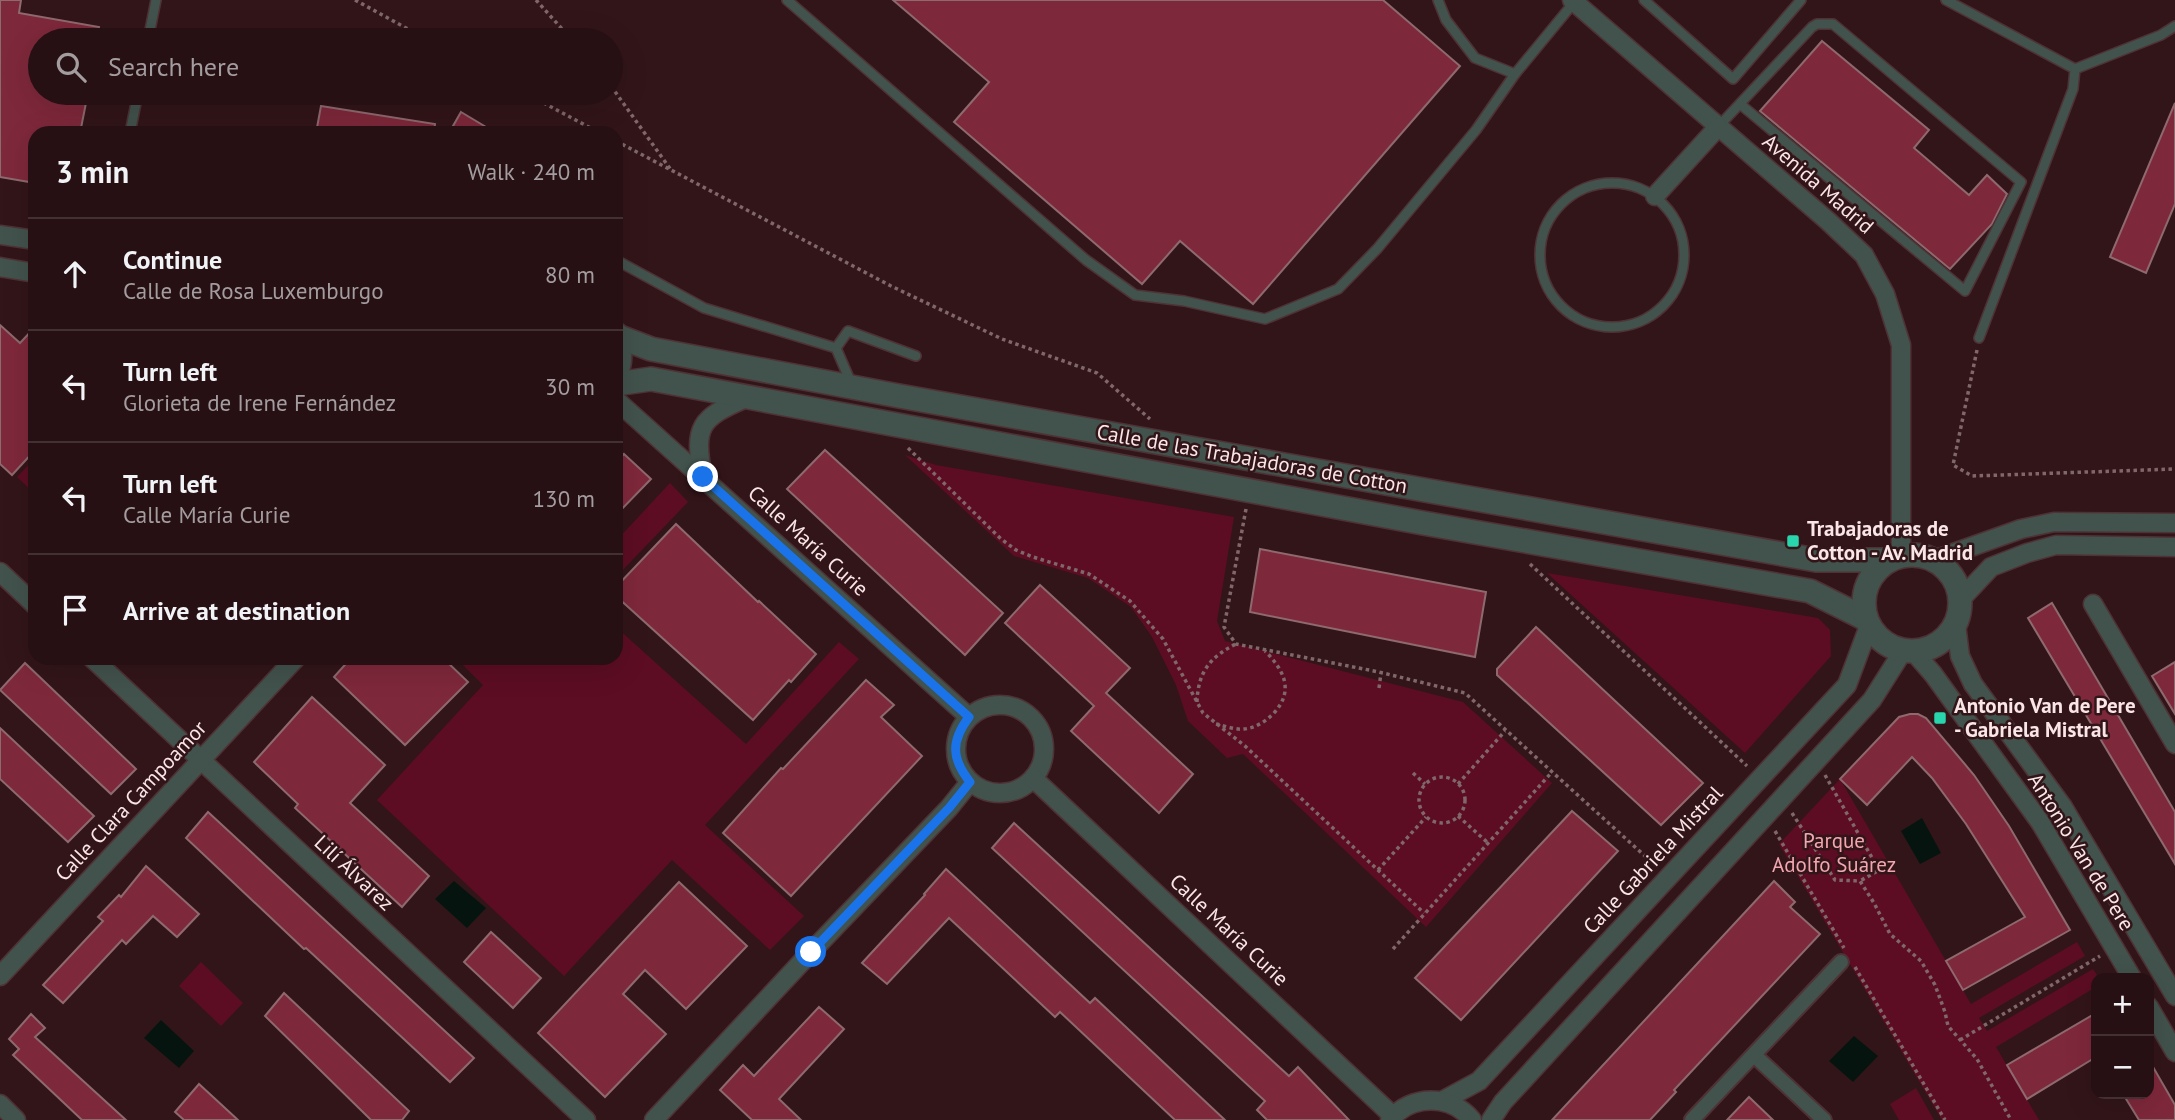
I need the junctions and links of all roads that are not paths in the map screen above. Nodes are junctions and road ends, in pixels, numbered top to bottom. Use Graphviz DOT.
graph roads {
  1 [pos="156,0"];
  2 [pos="787,0"];
  3 [pos="1438,0"];
  4 [pos="1644,0"];
  5 [pos="1801,0"];
  6 [pos="1946,0"];
  7 [pos="1574,1"];
  8 [pos="2175,26"];
  9 [pos="150,28"];
  10 [pos="2075,69"];
  11 [pos="1515,74"];
  12 [pos="1740,104"];
  13 [pos="136,105"];
  14 [pos="132,126"];
  15 [pos="1718,127"];
  16 [pos="1655,196"];
  17 [pos="0,235"];
  18 [pos="28,239"];
  19 [pos="623,264"];
  20 [pos="0,267"];
  21 [pos="28,272"];
  22 [pos="623,337"];
  23 [pos="1979,338"];
  24 [pos="836,348"];
  25 [pos="916,356"];
  26 [pos="623,383"];
  27 [pos="852,387"];
  28 [pos="746,398"];
  29 [pos="623,406"];
  30 [pos="703,477"];
  31 [pos="2175,523"];
  32 [pos="2175,547"];
  33 [pos="1895,558"];
  34 [pos="1934,560"];
  35 [pos="0,572"];
  36 [pos="28,598"];
  37 [pos="1960,600"];
  38 [pos="2093,604"];
  39 [pos="1868,623"];
  40 [pos="1956,624"];
  41 [pos="1908,651"];
  42 [pos="99,665"];
  43 [pos="289,665"];
  44 [pos="969,717"];
  45 [pos="2173,737"];
  46 [pos="200,760"];
  47 [pos="1034,779"];
  48 [pos="970,782"];
  49 [pos="1841,962"];
  50 [pos="2168,969"];
  51 [pos="2129,973"];
  52 [pos="0,976"];
  53 [pos="2175,996"];
  54 [pos="2154,1016"];
  55 [pos="2175,1052"];
  56 [pos="1754,1055"];
  57 [pos="1442,1101"];
  58 [pos="0,1104"];
  59 [pos="1392,1118"];
  60 [pos="16,1120"];
  61 [pos="586,1120"];
  62 [pos="654,1120"];
  63 [pos="1472,1120"];
  64 [pos="1492,1120"];
  65 [pos="1692,1120"];
  66 [pos="1824,1120"];
  1 -- 9 [label="lane"];
  2 -- 11 [label="lane"];
  3 -- 11 [label="lane"];
  4 -- 5 [label="lane"];
  6 -- 10 [label="lane"];
  7 -- 11 [label="lane"];
  7 -- 15 [label="street, Avenida Madrid"];
  8 -- 10 [label="lane"];
  10 -- 23 [label="lane"];
  12 -- 12 [label="lane"];
  12 -- 15 [label="lane"];
  13 -- 14 [label="lane"];
  15 -- 16 [label="street"];
  15 -- 33 [label="street, Avenida Madrid"];
  16 -- 16 [label="lane"];
  17 -- 18 [label="street"];
  19 -- 24 [label="lane"];
  20 -- 21 [label="street"];
  22 -- 27 [label="street, Calle de las Trabajadoras de Cotton"];
  24 -- 25 [label="lane"];
  24 -- 27 [label="lane"];
  26 -- 28 [label="street, Calle de las Trabajadoras de Cotton"];
  27 -- 33 [label="street, Calle de las Trabajadoras de Cotton"];
  28 -- 30 [label="street"];
  28 -- 39 [label="street, Calle de las Trabajadoras de Cotton"];
  29 -- 30 [label="street, Calle María Curie"];
  30 -- 44 [label="street, Calle María Curie"];
  31 -- 34 [label="street"];
  32 -- 37 [label="street"];
  33 -- 34 [label="street"];
  33 -- 39 [label="street"];
  34 -- 37 [label="street"];
  35 -- 36 [label="street"];
  37 -- 40 [label="street"];
  38 -- 45 [label="street"];
  39 -- 41 [label="street"];
  39 -- 57 [label="street, Calle Gabriela Mistral"];
  40 -- 41 [label="street"];
  40 -- 50 [label="street, Antonio Van de Pere"];
  41 -- 51 [label="street, Antonio Van de Pere"];
  41 -- 64 [label="street"];
  42 -- 46 [label="street, Lilí Álvarez"];
  43 -- 46 [label="street, Calle Clara Campoamor"];
  44 -- 47 [label="street"];
  44 -- 48 [label="street"];
  46 -- 52 [label="street, Calle Clara Campoamor"];
  46 -- 61 [label="street, Lilí Álvarez"];
  47 -- 48 [label="street"];
  47 -- 59 [label="street, Calle María Curie"];
  48 -- 62 [label="street"];
  49 -- 56 [label="street"];
  50 -- 53 [label="street, Antonio Van de Pere"];
  54 -- 55 [label="street"];
  56 -- 65 [label="street"];
  56 -- 66 [label="street"];
  57 -- 59 [label="street"];
  57 -- 63 [label="street"];
  58 -- 60 [label="street"];
}
